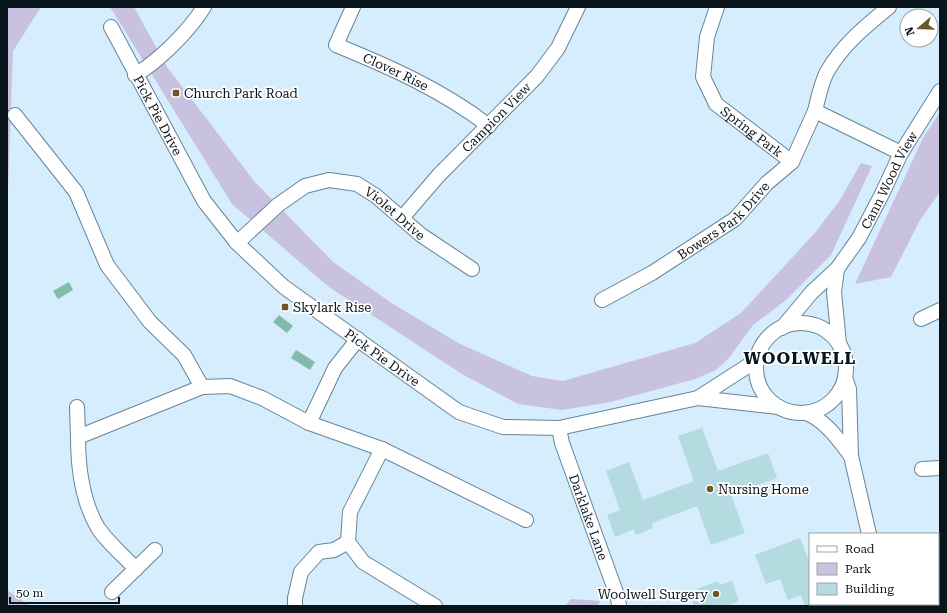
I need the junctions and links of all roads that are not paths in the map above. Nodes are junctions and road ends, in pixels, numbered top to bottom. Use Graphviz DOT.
graph roads {
  1 [pos="204,7"];
  2 [pos="353,7"];
  3 [pos="578,7"];
  4 [pos="717,7"];
  5 [pos="889,7"];
  6 [pos="111,27"];
  7 [pos="135,75"];
  8 [pos="940,91"];
  9 [pos="815,111"];
  10 [pos="15,115"];
  11 [pos="489,126"];
  12 [pos="901,153"];
  13 [pos="792,162"];
  14 [pos="402,218"];
  15 [pos="237,243"];
  16 [pos="472,269"];
  17 [pos="837,269"];
  18 [pos="602,300"];
  19 [pos="940,310"];
  20 [pos="922,319"];
  21 [pos="782,328"];
  22 [pos="358,339"];
  23 [pos="839,344"];
  24 [pos="757,360"];
  25 [pos="845,378"];
  26 [pos="202,387"];
  27 [pos="698,398"];
  28 [pos="77,407"];
  29 [pos="779,407"];
  30 [pos="806,413"];
  31 [pos="309,423"];
  32 [pos="559,428"];
  33 [pos="78,437"];
  34 [pos="382,449"];
  35 [pos="851,456"];
  36 [pos="940,468"];
  37 [pos="922,469"];
  38 [pos="526,520"];
  39 [pos="869,533"];
  40 [pos="348,542"];
  41 [pos="155,550"];
  42 [pos="136,569"];
  43 [pos="112,592"];
  44 [pos="295,606"];
  45 [pos="435,606"];
  46 [pos="619,606"];
  1 -- 7 [label="street"];
  2 -- 11 [label="street, Clover Rise"];
  3 -- 11 [label="street, Campion View"];
  4 -- 13 [label="street, Spring Park"];
  5 -- 9 [label="street, Bowers Park Drive"];
  6 -- 7 [label="street, Pick Pie Drive"];
  7 -- 15 [label="street, Pick Pie Drive"];
  8 -- 12 [label="street, Cann Wood View"];
  9 -- 12 [label="street"];
  9 -- 13 [label="street, Bowers Park Drive"];
  10 -- 26 [label="street"];
  11 -- 14 [label="street, Campion View"];
  12 -- 17 [label="street, Cann Wood View"];
  13 -- 18 [label="street, Bowers Park Drive"];
  14 -- 15 [label="street, Violet Drive"];
  14 -- 16 [label="street, Violet Drive"];
  15 -- 22 [label="street, Pick Pie Drive"];
  17 -- 21 [label="street, Cann Wood View"];
  17 -- 23 [label="street, Cann Wood View"];
  19 -- 20 [label="street"];
  21 -- 23 [label="street"];
  21 -- 24 [label="street"];
  22 -- 31 [label="street"];
  22 -- 32 [label="street, Pick Pie Drive"];
  23 -- 25 [label="street"];
  24 -- 27 [label="street, Pick Pie Drive"];
  24 -- 29 [label="street"];
  25 -- 30 [label="street"];
  25 -- 35 [label="street"];
  26 -- 31 [label="street"];
  26 -- 33 [label="street"];
  27 -- 29 [label="street, Pick Pie Drive"];
  27 -- 32 [label="street, Pick Pie Drive"];
  28 -- 33 [label="street"];
  29 -- 30 [label="street"];
  30 -- 35 [label="street"];
  31 -- 34 [label="street"];
  32 -- 46 [label="street, Darklake Lane"];
  33 -- 42 [label="street"];
  34 -- 38 [label="street"];
  34 -- 40 [label="street"];
  35 -- 39 [label="street"];
  36 -- 37 [label="street"];
  40 -- 44 [label="street"];
  40 -- 45 [label="street"];
  41 -- 42 [label="street"];
  42 -- 43 [label="street"];
}
